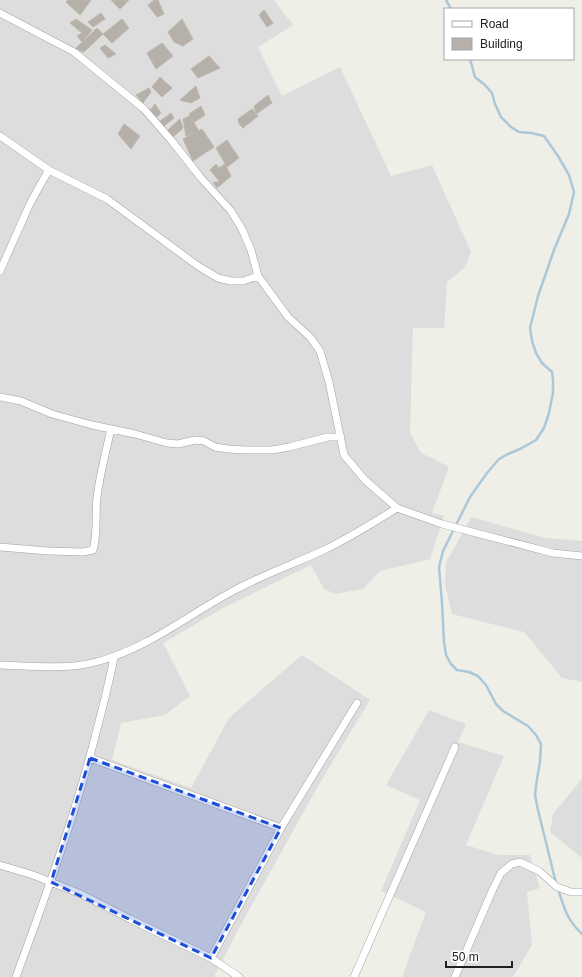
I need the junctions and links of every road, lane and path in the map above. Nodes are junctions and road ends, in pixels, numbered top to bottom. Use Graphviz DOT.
graph roads {
  1 [pos="0,13"];
  2 [pos="0,136"];
  3 [pos="49,170"];
  4 [pos="0,271"];
  5 [pos="258,276"];
  6 [pos="0,397"];
  7 [pos="111,429"];
  8 [pos="341,437"];
  9 [pos="397,508"];
  10 [pos="0,547"];
  11 [pos="582,556"];
  12 [pos="114,657"];
  13 [pos="0,665"];
  14 [pos="357,704"];
  15 [pos="455,747"];
  16 [pos="90,758"];
  17 [pos="281,828"];
  18 [pos="0,865"];
  19 [pos="51,882"];
  20 [pos="582,892"];
  21 [pos="211,958"];
  22 [pos="16,977"];
  23 [pos="240,977"];
  24 [pos="354,977"];
  25 [pos="455,977"];
  1 -- 5 [label="street"];
  2 -- 3 [label="street"];
  3 -- 4 [label="street"];
  3 -- 5 [label="street"];
  5 -- 8 [label="street"];
  6 -- 7 [label="street"];
  7 -- 8 [label="street"];
  7 -- 10 [label="street"];
  8 -- 9 [label="street"];
  9 -- 11 [label="street"];
  9 -- 12 [label="street"];
  12 -- 13 [label="street"];
  12 -- 16 [label="street"];
  14 -- 17 [label="street"];
  15 -- 24 [label="street"];
  16 -- 17 [label="street"];
  16 -- 19 [label="street"];
  17 -- 21 [label="street"];
  18 -- 19 [label="street"];
  19 -- 21 [label="street"];
  19 -- 22 [label="street"];
  20 -- 25 [label="street"];
  21 -- 23 [label="street"];
}
